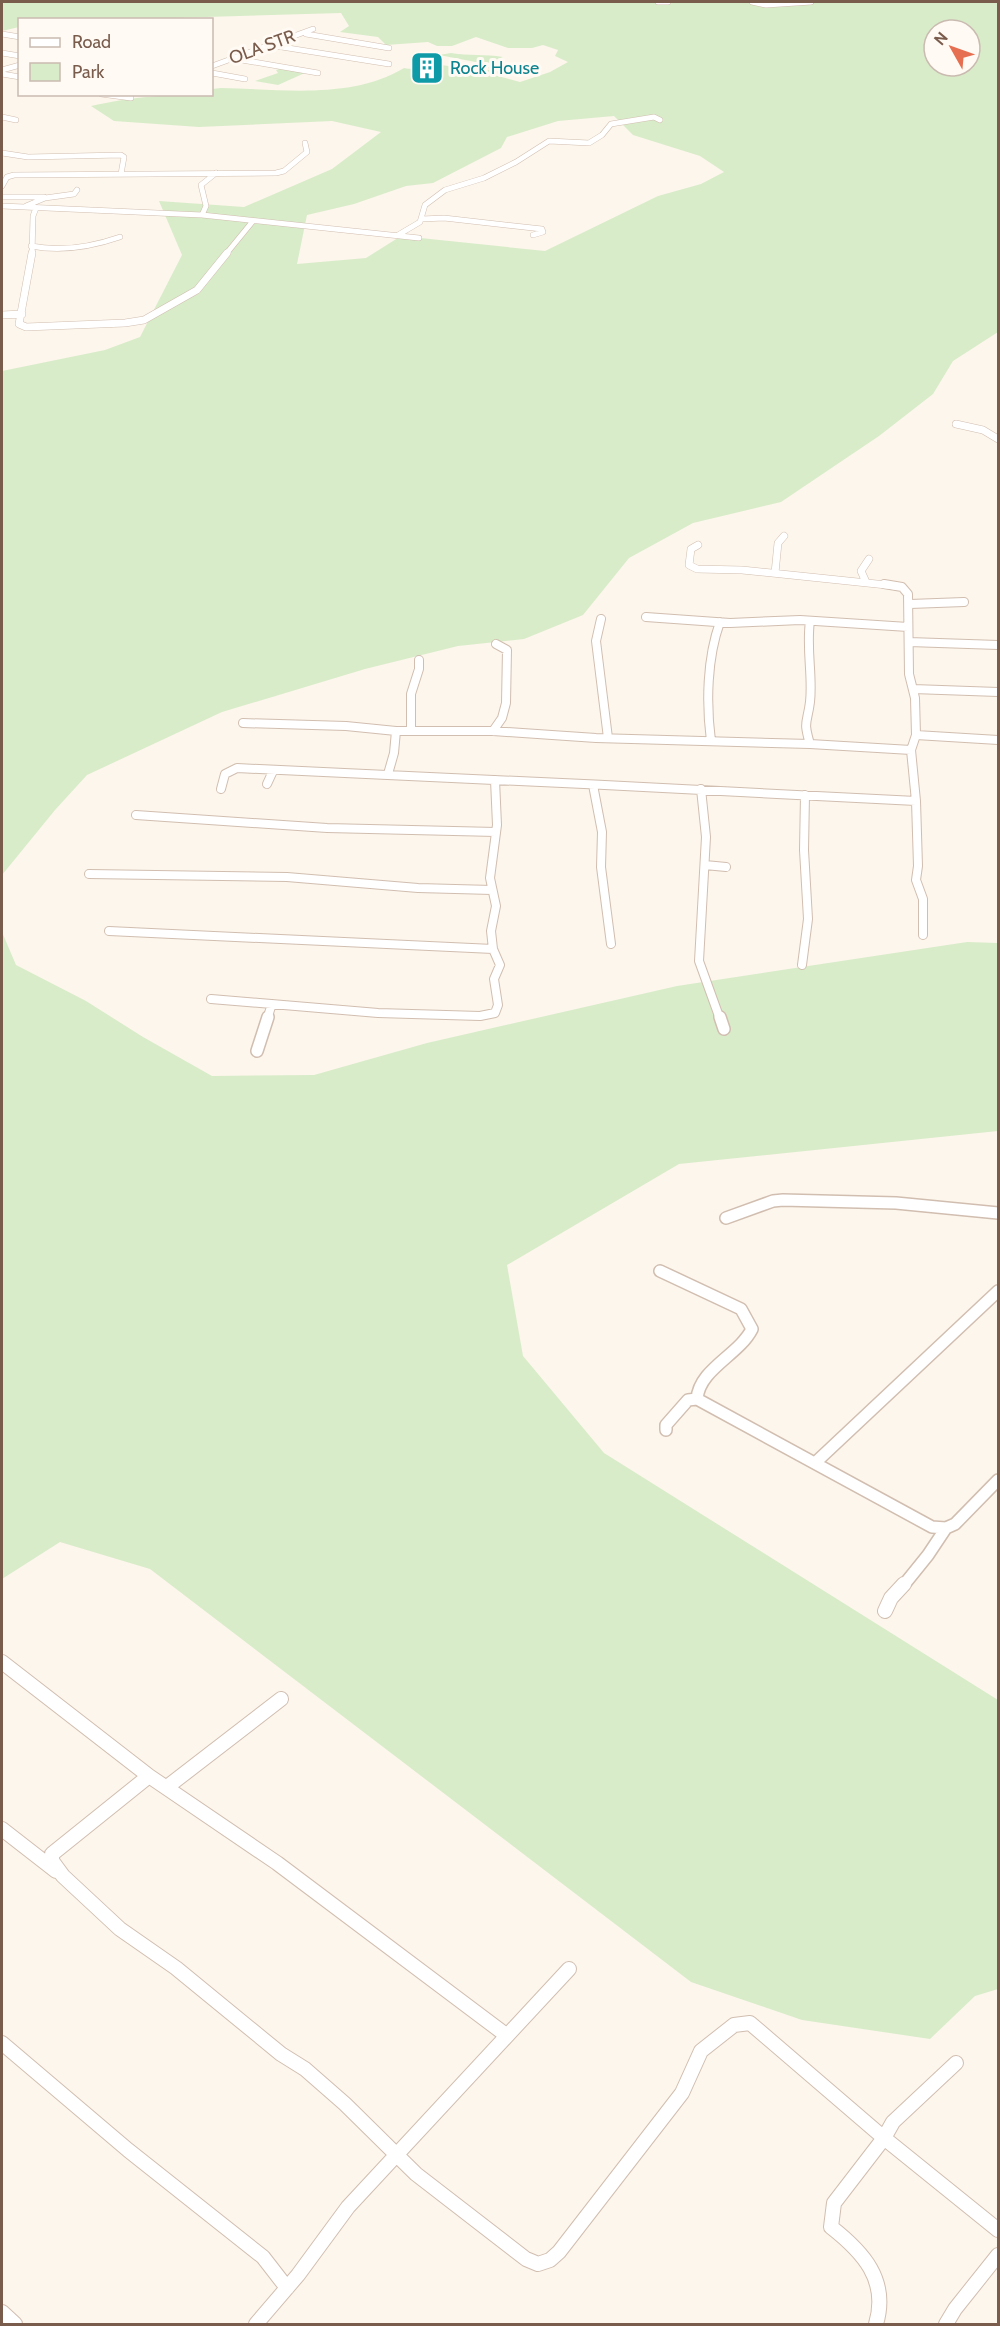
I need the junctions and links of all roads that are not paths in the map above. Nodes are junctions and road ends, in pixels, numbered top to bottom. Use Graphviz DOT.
graph roads {
  1 [pos="658,2"];
  2 [pos="668,2"];
  3 [pos="752,2"];
  4 [pos="811,2"];
  5 [pos="314,29"];
  6 [pos="2,33"];
  7 [pos="300,33"];
  8 [pos="18,37"];
  9 [pos="269,45"];
  10 [pos="388,48"];
  11 [pos="2,53"];
  12 [pos="18,56"];
  13 [pos="233,58"];
  14 [pos="389,64"];
  15 [pos="18,66"];
  16 [pos="213,66"];
  17 [pos="2,72"];
  18 [pos="213,73"];
  19 [pos="318,73"];
  20 [pos="18,76"];
  21 [pos="245,80"];
  22 [pos="116,96"];
  23 [pos="131,98"];
  24 [pos="2,117"];
  25 [pos="16,120"];
  26 [pos="660,120"];
  27 [pos="305,143"];
  28 [pos="2,153"];
  29 [pos="43,156"];
  30 [pos="216,173"];
  31 [pos="121,174"];
  32 [pos="37,175"];
  33 [pos="2,186"];
  34 [pos="77,190"];
  35 [pos="2,197"];
  36 [pos="53,197"];
  37 [pos="2,206"];
  38 [pos="23,207"];
  39 [pos="36,208"];
  40 [pos="202,215"];
  41 [pos="422,219"];
  42 [pos="254,221"];
  43 [pos="398,235"];
  44 [pos="533,235"];
  45 [pos="120,237"];
  46 [pos="419,238"];
  47 [pos="31,246"];
  48 [pos="22,314"];
  49 [pos="2,315"];
  50 [pos="956,424"];
  51 [pos="999,439"];
  52 [pos="784,536"];
  53 [pos="698,545"];
  54 [pos="869,559"];
  55 [pos="775,573"];
  56 [pos="866,582"];
  57 [pos="964,602"];
  58 [pos="910,604"];
  59 [pos="646,617"];
  60 [pos="601,619"];
  61 [pos="810,621"];
  62 [pos="720,622"];
  63 [pos="908,627"];
  64 [pos="909,642"];
  65 [pos="496,644"];
  66 [pos="999,645"];
  67 [pos="419,660"];
  68 [pos="913,689"];
  69 [pos="999,692"];
  70 [pos="243,723"];
  71 [pos="396,731"];
  72 [pos="411,731"];
  73 [pos="493,731"];
  74 [pos="916,735"];
  75 [pos="608,738"];
  76 [pos="999,740"];
  77 [pos="711,741"];
  78 [pos="810,744"];
  79 [pos="911,750"];
  80 [pos="273,771"];
  81 [pos="388,774"];
  82 [pos="495,780"];
  83 [pos="267,784"];
  84 [pos="593,785"];
  85 [pos="221,789"];
  86 [pos="701,789"];
  87 [pos="805,795"];
  88 [pos="916,801"];
  89 [pos="136,814"];
  90 [pos="496,832"];
  91 [pos="705,865"];
  92 [pos="726,867"];
  93 [pos="89,874"];
  94 [pos="492,890"];
  95 [pos="109,931"];
  96 [pos="923,935"];
  97 [pos="611,944"];
  98 [pos="493,948"];
  99 [pos="802,966"];
  100 [pos="211,999"];
  101 [pos="272,1004"];
  102 [pos="724,1029"];
  103 [pos="257,1050"];
  104 [pos="999,1213"];
  105 [pos="726,1218"];
  106 [pos="660,1271"];
  107 [pos="999,1291"];
  108 [pos="697,1399"];
  109 [pos="666,1430"];
  110 [pos="816,1462"];
  111 [pos="999,1480"];
  112 [pos="946,1528"];
  113 [pos="885,1611"];
  114 [pos="2,1662"];
  115 [pos="281,1699"];
  116 [pos="150,1776"];
  117 [pos="167,1787"];
  118 [pos="2,1829"];
  119 [pos="63,1876"];
  120 [pos="569,1969"];
  121 [pos="506,2035"];
  122 [pos="2,2043"];
  123 [pos="956,2063"];
  124 [pos="884,2138"];
  125 [pos="398,2154"];
  126 [pos="999,2230"];
  127 [pos="999,2255"];
  128 [pos="288,2288"];
  129 [pos="2,2312"];
  130 [pos="15,2325"];
  131 [pos="256,2325"];
  132 [pos="876,2325"];
  133 [pos="946,2325"];
  1 -- 2 [label="street"];
  3 -- 4 [label="street"];
  5 -- 7 [label="street, OLA STR"];
  6 -- 8 [label="street"];
  7 -- 9 [label="street, OLA STR"];
  7 -- 10 [label="street"];
  9 -- 13 [label="street, OLA STR"];
  9 -- 14 [label="street"];
  11 -- 12 [label="street"];
  13 -- 16 [label="street, OLA STR"];
  13 -- 19 [label="street"];
  15 -- 17 [label="street"];
  17 -- 20 [label="street"];
  18 -- 21 [label="street"];
  22 -- 23 [label="street"];
  24 -- 25 [label="street"];
  26 -- 41 [label="street"];
  27 -- 30 [label="street"];
  28 -- 29 [label="street"];
  29 -- 31 [label="street"];
  29 -- 32 [label="street"];
  30 -- 31 [label="street"];
  30 -- 40 [label="street"];
  31 -- 32 [label="street"];
  32 -- 33 [label="street"];
  34 -- 36 [label="street"];
  35 -- 36 [label="street"];
  36 -- 38 [label="street"];
  37 -- 38 [label="street"];
  38 -- 39 [label="street"];
  39 -- 40 [label="street"];
  39 -- 47 [label="street"];
  40 -- 42 [label="street"];
  41 -- 43 [label="street"];
  41 -- 44 [label="street"];
  42 -- 43 [label="street"];
  42 -- 48 [label="street"];
  43 -- 46 [label="street"];
  45 -- 47 [label="street"];
  47 -- 48 [label="street"];
  48 -- 49 [label="street"];
  50 -- 51 [label="street"];
  52 -- 55 [label="street"];
  53 -- 55 [label="street"];
  54 -- 56 [label="street"];
  55 -- 56 [label="street"];
  56 -- 58 [label="street"];
  57 -- 58 [label="street"];
  58 -- 63 [label="street"];
  59 -- 62 [label="street"];
  60 -- 75 [label="street"];
  61 -- 62 [label="street"];
  61 -- 63 [label="street"];
  61 -- 78 [label="street"];
  62 -- 77 [label="street"];
  63 -- 64 [label="street"];
  64 -- 66 [label="street"];
  64 -- 68 [label="street"];
  65 -- 73 [label="street"];
  67 -- 72 [label="street"];
  68 -- 69 [label="street"];
  68 -- 74 [label="street"];
  70 -- 71 [label="street"];
  71 -- 72 [label="street"];
  71 -- 81 [label="street"];
  72 -- 73 [label="street"];
  73 -- 75 [label="street"];
  74 -- 76 [label="street"];
  74 -- 79 [label="street"];
  75 -- 77 [label="street"];
  77 -- 78 [label="street"];
  78 -- 79 [label="street"];
  79 -- 88 [label="street"];
  80 -- 81 [label="street"];
  80 -- 83 [label="street"];
  80 -- 85 [label="street"];
  81 -- 82 [label="street"];
  82 -- 84 [label="street"];
  82 -- 90 [label="street"];
  84 -- 86 [label="street"];
  84 -- 97 [label="street"];
  86 -- 87 [label="street"];
  86 -- 91 [label="street"];
  87 -- 88 [label="street"];
  87 -- 99 [label="street"];
  88 -- 96 [label="street"];
  89 -- 90 [label="street"];
  90 -- 94 [label="street"];
  91 -- 92 [label="street"];
  91 -- 102 [label="street"];
  93 -- 94 [label="street"];
  94 -- 98 [label="street"];
  95 -- 98 [label="street"];
  98 -- 101 [label="street"];
  100 -- 101 [label="street"];
  101 -- 103 [label="street"];
  104 -- 105 [label="street"];
  106 -- 108 [label="street"];
  107 -- 110 [label="street"];
  108 -- 109 [label="street"];
  108 -- 110 [label="street"];
  110 -- 112 [label="street"];
  111 -- 112 [label="street"];
  112 -- 113 [label="street"];
  114 -- 116 [label="street"];
  115 -- 117 [label="street"];
  116 -- 117 [label="street"];
  116 -- 119 [label="street"];
  117 -- 121 [label="street"];
  118 -- 119 [label="street"];
  119 -- 125 [label="street"];
  120 -- 121 [label="street"];
  121 -- 125 [label="street"];
  122 -- 128 [label="street"];
  123 -- 124 [label="street"];
  124 -- 125 [label="street"];
  124 -- 126 [label="street"];
  124 -- 132 [label="street"];
  125 -- 128 [label="street"];
  127 -- 133 [label="street"];
  128 -- 131 [label="street"];
  129 -- 130 [label="street"];
}
